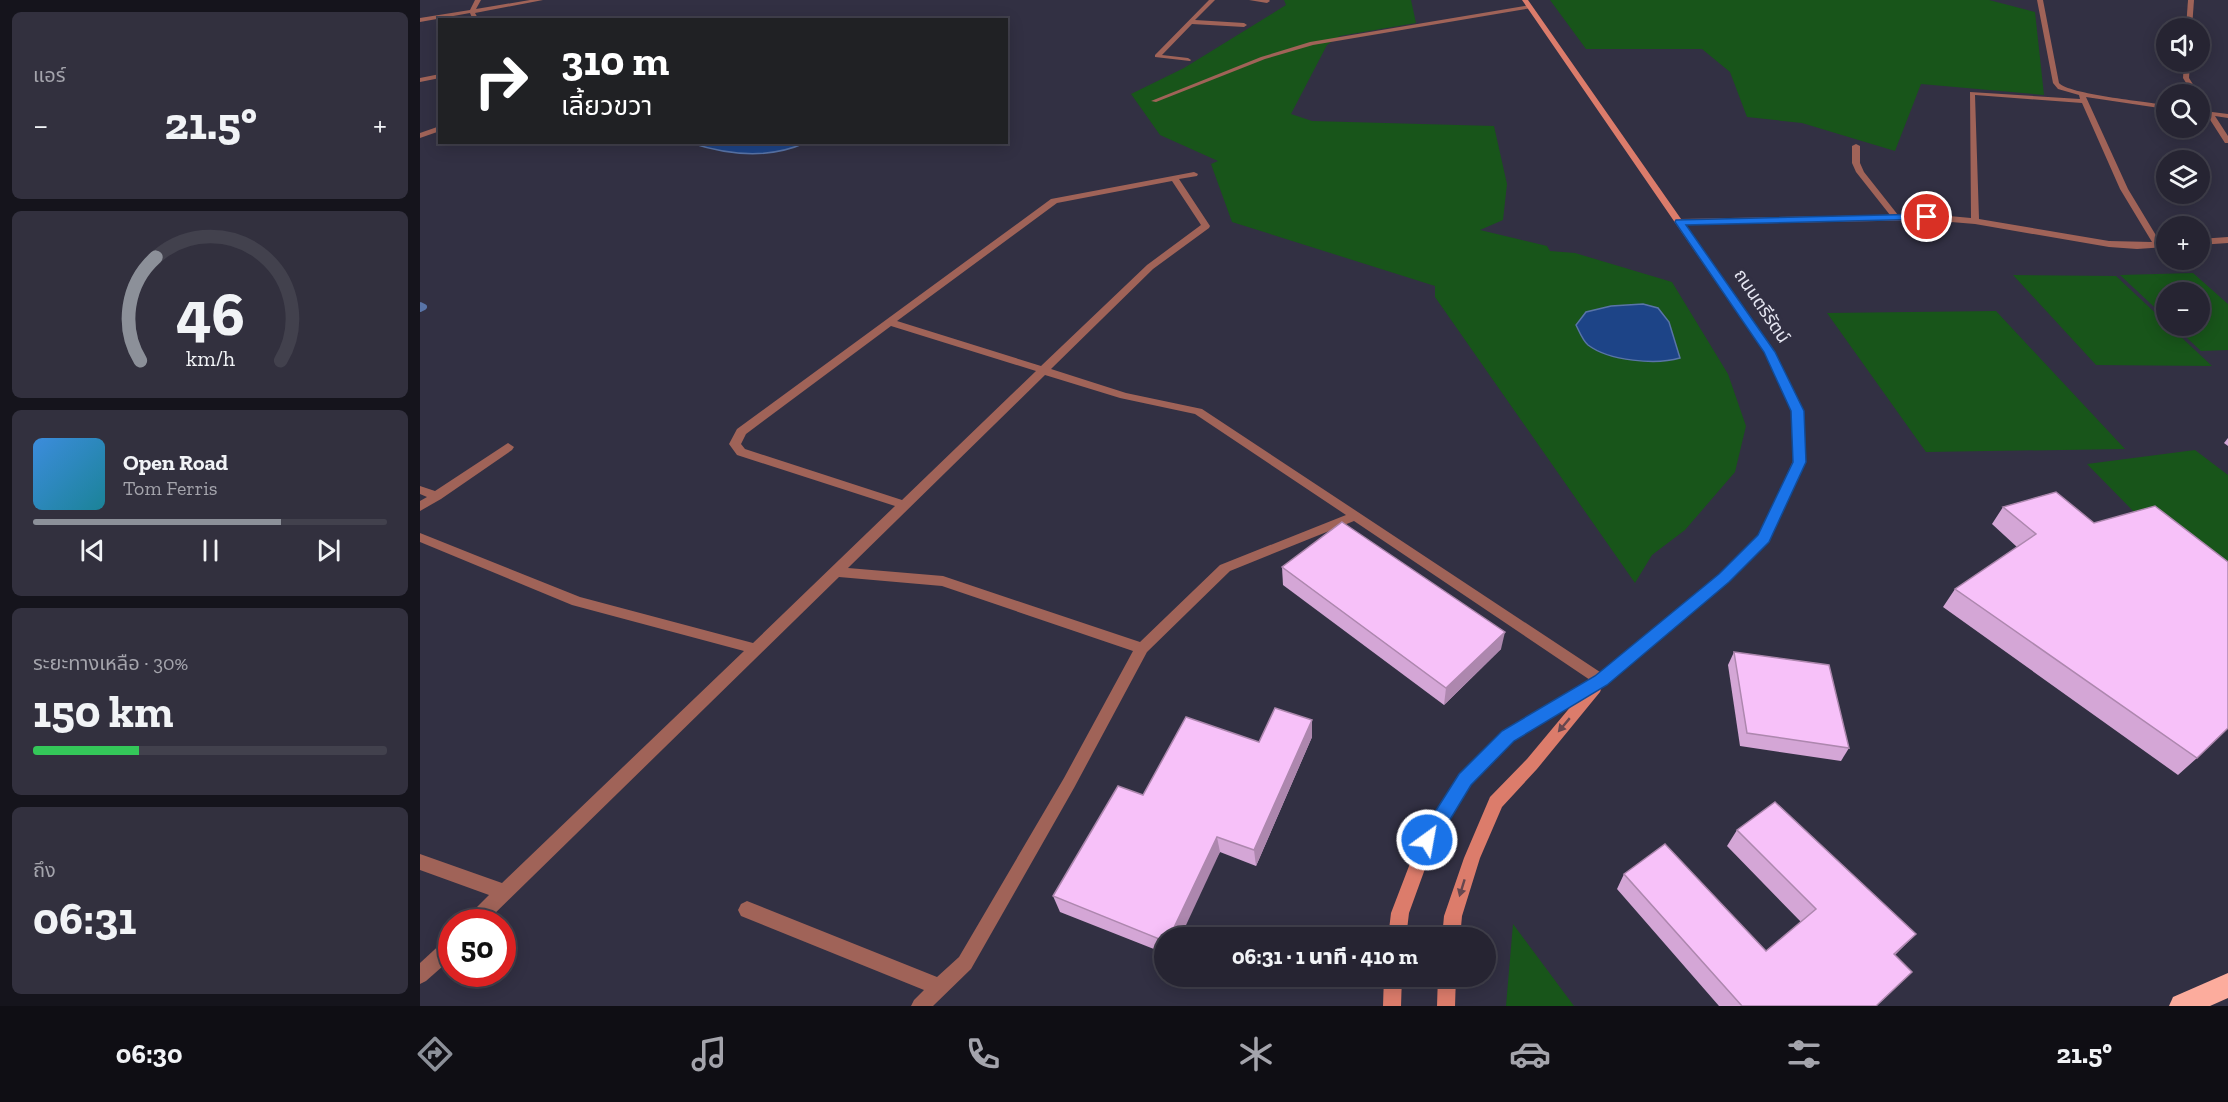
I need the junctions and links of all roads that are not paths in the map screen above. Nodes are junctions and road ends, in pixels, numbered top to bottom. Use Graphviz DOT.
graph roads {
  1 [pos="478,0"];
  2 [pos="540,0"];
  3 [pos="1212,0"];
  4 [pos="1252,0"];
  5 [pos="2040,0"];
  6 [pos="2191,0"];
  7 [pos="1267,1"];
  8 [pos="1527,3"];
  9 [pos="472,12"];
  10 [pos="475,18"];
  11 [pos="2190,18"];
  12 [pos="420,21"];
  13 [pos="1191,22"];
  14 [pos="1244,25"];
  15 [pos="1188,60"];
  16 [pos="438,76"];
  17 [pos="420,80"];
  18 [pos="2083,98"];
  19 [pos="1154,100"];
  20 [pos="2156,106"];
  21 [pos="2210,113"];
  22 [pos="2210,114"];
  23 [pos="2228,116"];
  24 [pos="438,130"];
  25 [pos="420,136"];
  26 [pos="2228,141"];
  27 [pos="1856,146"];
  28 [pos="1194,174"];
  29 [pos="1174,178"];
  30 [pos="1896,218"];
  31 [pos="1975,221"];
  32 [pos="1679,222"];
  33 [pos="2156,237"];
  34 [pos="2228,240"];
  35 [pos="2210,241"];
  36 [pos="2156,244"];
  37 [pos="890,322"];
  38 [pos="1044,369"];
  39 [pos="508,447"];
  40 [pos="420,490"];
  41 [pos="437,496"];
  42 [pos="904,505"];
  43 [pos="420,507"];
  44 [pos="1356,516"];
  45 [pos="420,537"];
  46 [pos="835,572"];
  47 [pos="1142,648"];
  48 [pos="756,649"];
  49 [pos="1601,680"];
  50 [pos="420,862"];
  51 [pos="505,893"];
  52 [pos="488,909"];
  53 [pos="747,910"];
  54 [pos="1398,927"];
  55 [pos="1452,927"];
  56 [pos="438,958"];
  57 [pos="420,975"];
  58 [pos="2228,985"];
  59 [pos="939,987"];
  60 [pos="1393,987"];
  61 [pos="1447,987"];
  62 [pos="920,1006"];
  63 [pos="1392,1006"];
  64 [pos="1446,1006"];
  65 [pos="2182,1006"];
  1 -- 9 [label="street"];
  2 -- 9 [label="street"];
  3 -- 13 [label="street"];
  4 -- 7 [label="street"];
  5 -- 18 [label="street"];
  6 -- 11 [label="street"];
  8 -- 19 [label="street"];
  8 -- 32 [label="main road, ถนนตรีรัตน์"];
  9 -- 10 [label="street"];
  9 -- 12 [label="street"];
  13 -- 14 [label="street"];
  13 -- 15 [label="street"];
  16 -- 17 [label="street"];
  18 -- 20 [label="street"];
  18 -- 31 [label="street"];
  18 -- 33 [label="street"];
  21 -- 23 [label="street"];
  22 -- 26 [label="street"];
  24 -- 25 [label="street"];
  27 -- 30 [label="street"];
  28 -- 29 [label="street"];
  29 -- 37 [label="street"];
  29 -- 38 [label="street"];
  30 -- 31 [label="street"];
  30 -- 32 [label="street"];
  31 -- 36 [label="street"];
  32 -- 49 [label="main road, ถนนตรีรัตน์"];
  34 -- 35 [label="street"];
  37 -- 38 [label="street"];
  37 -- 42 [label="street"];
  38 -- 42 [label="street"];
  38 -- 44 [label="street"];
  39 -- 41 [label="street"];
  40 -- 41 [label="street"];
  41 -- 43 [label="street"];
  42 -- 46 [label="street"];
  44 -- 47 [label="street"];
  44 -- 49 [label="street"];
  45 -- 48 [label="street"];
  46 -- 47 [label="street"];
  46 -- 48 [label="street"];
  47 -- 59 [label="street"];
  48 -- 51 [label="street"];
  49 -- 54 [label="main road, ถนนตรีรัตน์"];
  49 -- 55 [label="main road, ถนนตรีรัตน์, one-way"];
  50 -- 51 [label="street"];
  51 -- 52 [label="street"];
  53 -- 59 [label="street"];
  56 -- 57 [label="street"];
  58 -- 65 [label="highway"];
  59 -- 62 [label="street"];
  60 -- 63 [label="main road"];
  61 -- 64 [label="main road"];
}
